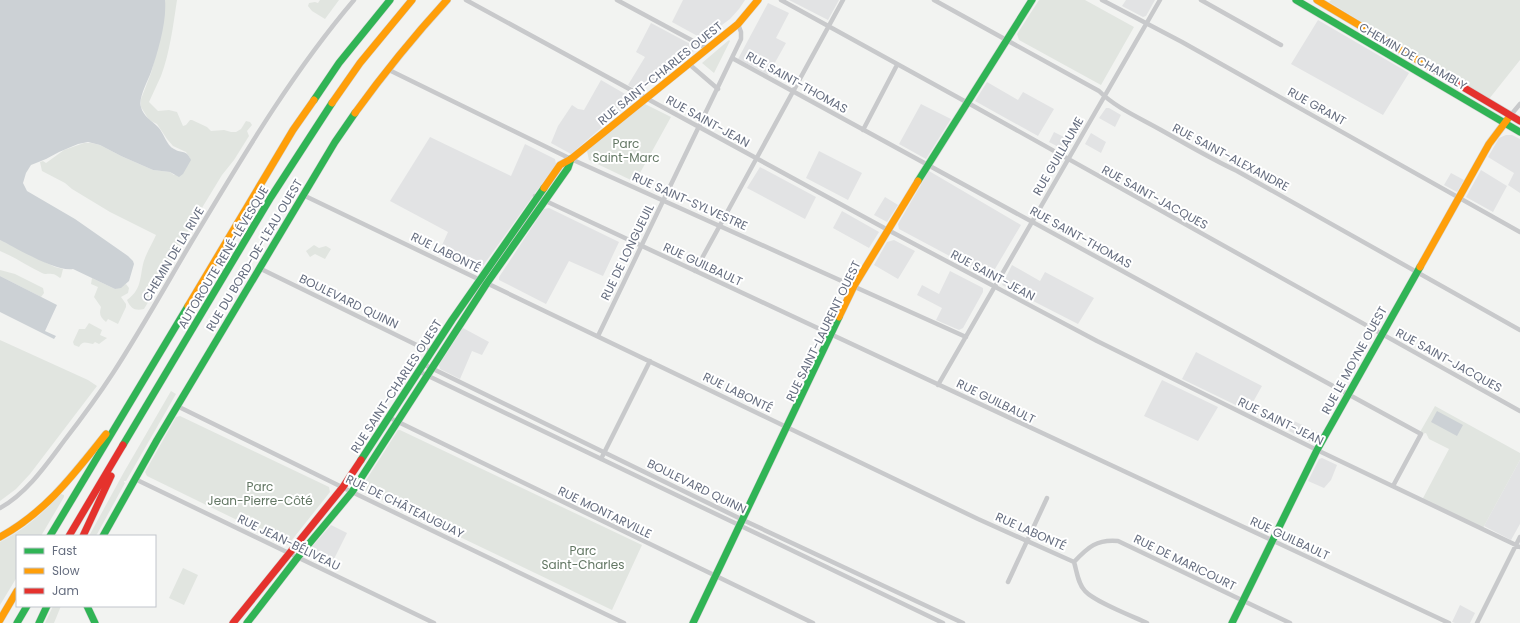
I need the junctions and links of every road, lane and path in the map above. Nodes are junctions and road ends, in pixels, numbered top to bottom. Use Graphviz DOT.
graph roads {
  1 [pos="354,0"];
  2 [pos="390,0"];
  3 [pos="412,0"];
  4 [pos="447,0"];
  5 [pos="466,0"];
  6 [pos="617,0"];
  7 [pos="758,0"];
  8 [pos="781,0"];
  9 [pos="843,0"];
  10 [pos="934,0"];
  11 [pos="1032,0"];
  12 [pos="1102,0"];
  13 [pos="1160,0"];
  14 [pos="1201,0"];
  15 [pos="1296,0"];
  16 [pos="1317,0"];
  17 [pos="738,24"];
  18 [pos="1146,24"];
  19 [pos="829,27"];
  20 [pos="1007,40"];
  21 [pos="1390,44"];
  22 [pos="1280,45"];
  23 [pos="708,49"];
  24 [pos="1384,53"];
  25 [pos="732,58"];
  26 [pos="689,64"];
  27 [pos="897,65"];
  28 [pos="387,69"];
  29 [pos="718,89"];
  30 [pos="793,92"];
  31 [pos="1105,96"];
  32 [pos="646,98"];
  33 [pos="968,103"];
  34 [pos="1520,104"];
  35 [pos="1510,116"];
  36 [pos="1520,121"];
  37 [pos="1505,122"];
  38 [pos="698,127"];
  39 [pos="863,130"];
  40 [pos="1520,132"];
  41 [pos="756,158"];
  42 [pos="571,159"];
  43 [pos="1068,160"];
  44 [pos="928,166"];
  45 [pos="303,195"];
  46 [pos="536,197"];
  47 [pos="1459,198"];
  48 [pos="662,200"];
  49 [pos="546,201"];
  50 [pos="1032,222"];
  51 [pos="719,226"];
  52 [pos="888,230"];
  53 [pos="1520,232"];
  54 [pos="640,246"];
  55 [pos="259,268"];
  56 [pos="694,271"];
  57 [pos="1417,272"];
  58 [pos="480,280"];
  59 [pos="487,283"];
  60 [pos="854,286"];
  61 [pos="994,287"];
  62 [pos="1520,330"];
  63 [pos="1381,334"];
  64 [pos="832,335"];
  65 [pos="598,336"];
  66 [pos="966,337"];
  67 [pos="431,352"];
  68 [pos="650,361"];
  69 [pos="423,364"];
  70 [pos="431,368"];
  71 [pos="418,372"];
  72 [pos="427,376"];
  73 [pos="938,384"];
  74 [pos="1348,394"];
  75 [pos="177,406"];
  76 [pos="1520,411"];
  77 [pos="124,412"];
  78 [pos="388,417"];
  79 [pos="397,422"];
  80 [pos="788,427"];
  81 [pos="132,429"];
  82 [pos="1317,450"];
  83 [pos="605,452"];
  84 [pos="601,459"];
  85 [pos="135,478"];
  86 [pos="1393,486"];
  87 [pos="343,487"];
  88 [pos="352,492"];
  89 [pos="1047,498"];
  90 [pos="0,508"];
  91 [pos="742,523"];
  92 [pos="51,535"];
  93 [pos="70,535"];
  94 [pos="83,535"];
  95 [pos="104,535"];
  96 [pos="0,537"];
  97 [pos="1520,537"];
  98 [pos="1272,540"];
  99 [pos="1027,541"];
  100 [pos="1518,546"];
  101 [pos="289,553"];
  102 [pos="298,557"];
  103 [pos="1074,562"];
  104 [pos="716,576"];
  105 [pos="1008,582"];
  106 [pos="16,593"];
  107 [pos="1243,601"];
  108 [pos="26,607"];
  109 [pos="47,607"];
  110 [pos="87,607"];
  111 [pos="0,620"];
  112 [pos="17,623"];
  113 [pos="39,623"];
  114 [pos="95,623"];
  115 [pos="233,623"];
  116 [pos="247,623"];
  117 [pos="434,623"];
  118 [pos="624,623"];
  119 [pos="693,623"];
  120 [pos="813,623"];
  121 [pos="943,623"];
  122 [pos="963,623"];
  123 [pos="1147,623"];
  124 [pos="1232,623"];
  125 [pos="1290,623"];
  126 [pos="1449,623"];
  127 [pos="1476,623"];
  1 -- 90 [label="street, CHEMIN DE LA RIVE"];
  2 -- 77 [label="main road, AUTOROUTE RENÉ-LÉVESQUE"];
  3 -- 81 [label="main road, AUTOROUTE RENÉ-LÉVESQUE"];
  4 -- 28 [label="main road, RUE DU BORD-DE-L'EAU OUEST"];
  5 -- 32 [label="street, RUE SAINT-JEAN"];
  6 -- 23 [label="street"];
  7 -- 17 [label="main road, RUE SAINT-CHARLES OUEST"];
  8 -- 19 [label="street, RUE SAINT-JACQUES"];
  9 -- 19 [label="street"];
  10 -- 20 [label="street, RUE SAINT-ALEXANDRE"];
  11 -- 20 [label="main road, RUE SAINT-LAURENT OUEST"];
  12 -- 18 [label="street, RUE GRANT"];
  13 -- 18 [label="street, RUE GUILLAUME"];
  14 -- 22 [label="street"];
  15 -- 24 [label="main road, CHEMIN DE CHAMBLY"];
  16 -- 21 [label="main road, CHEMIN DE CHAMBLY"];
  17 -- 23 [label="main road, RUE SAINT-CHARLES OUEST"];
  17 -- 25 [label="street, RUE DE LONGUEUIL"];
  18 -- 31 [label="street, RUE GUILLAUME"];
  18 -- 47 [label="street, RUE GRANT"];
  19 -- 27 [label="street, RUE SAINT-JACQUES"];
  19 -- 30 [label="street"];
  20 -- 31 [label="street, RUE SAINT-ALEXANDRE"];
  20 -- 33 [label="main road, RUE SAINT-LAURENT OUEST"];
  21 -- 24 [label="main road"];
  21 -- 35 [label="main road, CHEMIN DE CHAMBLY"];
  23 -- 26 [label="main road, RUE SAINT-CHARLES OUEST"];
  24 -- 37 [label="main road, CHEMIN DE CHAMBLY"];
  25 -- 29 [label="street, RUE DE LONGUEUIL"];
  25 -- 30 [label="street, RUE SAINT-THOMAS"];
  26 -- 29 [label="street"];
  26 -- 32 [label="main road, RUE SAINT-CHARLES OUEST"];
  27 -- 33 [label="street, RUE SAINT-JACQUES"];
  27 -- 39 [label="street"];
  28 -- 42 [label="street, RUE SAINT-SYLVESTRE"];
  28 -- 45 [label="main road, RUE DU BORD-DE-L'EAU OUEST"];
  29 -- 38 [label="street, RUE DE LONGUEUIL"];
  30 -- 39 [label="street, RUE SAINT-THOMAS"];
  30 -- 41 [label="street"];
  31 -- 43 [label="street, RUE GUILLAUME"];
  31 -- 57 [label="street, RUE SAINT-ALEXANDRE"];
  32 -- 38 [label="street, RUE SAINT-JEAN"];
  32 -- 42 [label="main road, RUE SAINT-CHARLES OUEST"];
  33 -- 43 [label="street, RUE SAINT-JACQUES"];
  33 -- 44 [label="main road, RUE SAINT-LAURENT OUEST"];
  34 -- 35 [label="street"];
  35 -- 36 [label="main road, CHEMIN DE CHAMBLY"];
  35 -- 37 [label="main road, RUE LE MOYNE OUEST"];
  37 -- 40 [label="main road, CHEMIN DE CHAMBLY"];
  37 -- 47 [label="main road, RUE LE MOYNE OUEST"];
  38 -- 41 [label="street, RUE SAINT-JEAN"];
  38 -- 48 [label="street, RUE DE LONGUEUIL"];
  39 -- 44 [label="street, RUE SAINT-THOMAS"];
  41 -- 51 [label="street"];
  41 -- 52 [label="street, RUE SAINT-JEAN"];
  42 -- 46 [label="main road, RUE SAINT-CHARLES OUEST"];
  42 -- 48 [label="street, RUE SAINT-SYLVESTRE"];
  42 -- 49 [label="main road, RUE SAINT-CHARLES OUEST"];
  43 -- 50 [label="street, RUE GUILLAUME"];
  43 -- 63 [label="street, RUE SAINT-JACQUES"];
  44 -- 50 [label="street, RUE SAINT-THOMAS"];
  44 -- 52 [label="main road, RUE SAINT-LAURENT OUEST"];
  45 -- 55 [label="main road, RUE DU BORD-DE-L'EAU OUEST"];
  45 -- 58 [label="street, RUE LABONTÉ"];
  46 -- 49 [label="street, RUE GUILBAULT"];
  46 -- 58 [label="main road, RUE SAINT-CHARLES OUEST"];
  47 -- 53 [label="street, RUE GRANT"];
  47 -- 57 [label="main road, RUE LE MOYNE OUEST"];
  48 -- 51 [label="street, RUE SAINT-SYLVESTRE"];
  48 -- 54 [label="street, RUE DE LONGUEUIL"];
  49 -- 54 [label="street, RUE GUILBAULT"];
  49 -- 59 [label="main road, RUE SAINT-CHARLES OUEST"];
  50 -- 61 [label="street, RUE GUILLAUME"];
  50 -- 74 [label="street, RUE SAINT-THOMAS"];
  51 -- 56 [label="street"];
  51 -- 60 [label="street, RUE SAINT-SYLVESTRE"];
  52 -- 60 [label="main road, RUE SAINT-LAURENT OUEST"];
  52 -- 61 [label="street, RUE SAINT-JEAN"];
  54 -- 56 [label="street, RUE GUILBAULT"];
  54 -- 65 [label="street, RUE DE LONGUEUIL"];
  55 -- 67 [label="street, BOULEVARD QUINN"];
  55 -- 75 [label="main road, RUE DU BORD-DE-L'EAU OUEST"];
  56 -- 64 [label="street, RUE GUILBAULT"];
  57 -- 62 [label="street, RUE SAINT-ALEXANDRE"];
  57 -- 63 [label="main road, RUE LE MOYNE OUEST"];
  58 -- 59 [label="street, RUE LABONTÉ"];
  58 -- 67 [label="main road, RUE SAINT-CHARLES OUEST"];
  59 -- 65 [label="street, RUE LABONTÉ"];
  59 -- 70 [label="main road, RUE SAINT-CHARLES OUEST"];
  60 -- 64 [label="main road, RUE SAINT-LAURENT OUEST"];
  60 -- 66 [label="street, RUE SAINT-SYLVESTRE"];
  61 -- 66 [label="street, RUE GUILLAUME"];
  61 -- 82 [label="street, RUE SAINT-JEAN"];
  63 -- 74 [label="main road, RUE LE MOYNE OUEST"];
  63 -- 76 [label="street, RUE SAINT-JACQUES"];
  64 -- 73 [label="street, RUE GUILBAULT"];
  64 -- 80 [label="main road, RUE SAINT-LAURENT OUEST"];
  65 -- 68 [label="street, RUE LABONTÉ"];
  66 -- 73 [label="street, RUE GUILLAUME"];
  67 -- 69 [label="main road, RUE SAINT-CHARLES OUEST"];
  68 -- 80 [label="street, RUE LABONTÉ"];
  68 -- 83 [label="street"];
  69 -- 70 [label="street, BOULEVARD QUINN"];
  69 -- 71 [label="main road, RUE SAINT-CHARLES OUEST"];
  70 -- 72 [label="main road, RUE SAINT-CHARLES OUEST"];
  70 -- 83 [label="street, BOULEVARD QUINN"];
  71 -- 72 [label="street, BOULEVARD QUINN"];
  71 -- 78 [label="main road, RUE SAINT-CHARLES OUEST"];
  72 -- 79 [label="main road, RUE SAINT-CHARLES OUEST"];
  72 -- 84 [label="street, BOULEVARD QUINN"];
  73 -- 98 [label="street, RUE GUILBAULT"];
  74 -- 82 [label="main road, RUE LE MOYNE OUEST"];
  74 -- 86 [label="street, RUE SAINT-THOMAS"];
  75 -- 85 [label="main road, RUE DU BORD-DE-L'EAU OUEST"];
  75 -- 87 [label="street, RUE DE CHÂTEAUGUAY"];
  77 -- 92 [label="main road, AUTOROUTE RENÉ-LÉVESQUE"];
  77 -- 96 [label="main road"];
  78 -- 79 [label="street, RUE MONTARVILLE"];
  78 -- 87 [label="main road, RUE SAINT-CHARLES OUEST"];
  79 -- 88 [label="main road, RUE SAINT-CHARLES OUEST"];
  79 -- 104 [label="street, RUE MONTARVILLE"];
  80 -- 91 [label="main road, RUE SAINT-LAURENT OUEST"];
  80 -- 99 [label="street, RUE LABONTÉ"];
  81 -- 93 [label="main road, AUTOROUTE RENÉ-LÉVESQUE"];
  81 -- 94 [label="main road"];
  82 -- 86 [label="street, RUE SAINT-JEAN"];
  82 -- 98 [label="main road, RUE LE MOYNE OUEST"];
  83 -- 84 [label="street"];
  83 -- 91 [label="street, BOULEVARD QUINN"];
  84 -- 91 [label="street, BOULEVARD QUINN"];
  85 -- 95 [label="main road, RUE DU BORD-DE-L'EAU OUEST"];
  85 -- 101 [label="street, RUE JEAN-BÉLIVEAU"];
  86 -- 100 [label="street, RUE SAINT-JEAN"];
  87 -- 88 [label="street, RUE DE CHÂTEAUGUAY"];
  87 -- 101 [label="main road, RUE SAINT-CHARLES OUEST"];
  88 -- 102 [label="main road, RUE SAINT-CHARLES OUEST"];
  88 -- 118 [label="street, RUE DE CHÂTEAUGUAY"];
  89 -- 99 [label="street"];
  91 -- 104 [label="main road, RUE SAINT-LAURENT OUEST"];
  91 -- 121 [label="street, BOULEVARD QUINN"];
  91 -- 122 [label="street, BOULEVARD QUINN"];
  97 -- 100 [label="street"];
  98 -- 107 [label="main road, RUE LE MOYNE OUEST"];
  98 -- 126 [label="street, RUE GUILBAULT"];
  99 -- 103 [label="street, RUE LABONTÉ"];
  99 -- 105 [label="street"];
  100 -- 127 [label="street"];
  101 -- 102 [label="street, RUE JEAN-BÉLIVEAU"];
  101 -- 115 [label="main road, RUE SAINT-CHARLES OUEST"];
  102 -- 116 [label="main road, RUE SAINT-CHARLES OUEST"];
  102 -- 117 [label="street, RUE JEAN-BÉLIVEAU"];
  103 -- 107 [label="street, RUE DE MARICOURT"];
  103 -- 123 [label="street, RUE LABONTÉ"];
  104 -- 119 [label="main road, RUE SAINT-LAURENT OUEST"];
  104 -- 120 [label="street, RUE MONTARVILLE"];
  106 -- 111 [label="main road"];
  107 -- 124 [label="main road, RUE LE MOYNE OUEST"];
  107 -- 125 [label="street, RUE DE MARICOURT"];
  108 -- 112 [label="main road"];
  109 -- 113 [label="main road"];
  110 -- 114 [label="main road"];
}
